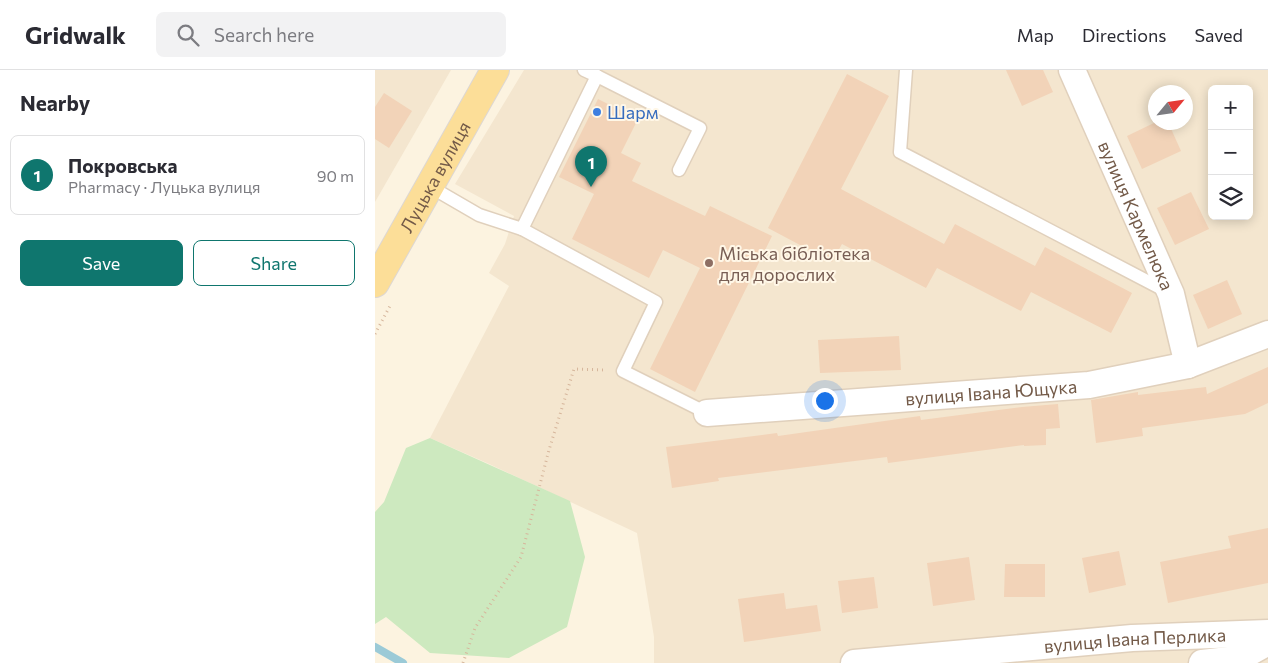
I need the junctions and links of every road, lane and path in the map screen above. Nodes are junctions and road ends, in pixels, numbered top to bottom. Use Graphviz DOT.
graph roads {
  1 [pos="495,70"];
  2 [pos="584,70"];
  3 [pos="906,70"];
  4 [pos="1072,70"];
  5 [pos="597,76"];
  6 [pos="679,170"];
  7 [pos="429,186"];
  8 [pos="523,229"];
  9 [pos="375,283"];
  10 [pos="1171,294"];
  11 [pos="1268,334"];
  12 [pos="1188,365"];
  13 [pos="623,371"];
  14 [pos="707,413"];
  15 [pos="1268,633"];
  16 [pos="1268,642"];
  17 [pos="463,663"];
  18 [pos="854,663"];
  19 [pos="1201,663"];
  1 -- 7 [label="main road, Луцька вулиця"];
  2 -- 5 [label="lane"];
  3 -- 10 [label="lane"];
  4 -- 10 [label="street, вулиця Кармелюка"];
  5 -- 6 [label="lane"];
  5 -- 8 [label="lane"];
  7 -- 8 [label="lane"];
  7 -- 9 [label="main road, Луцька вулиця"];
  8 -- 13 [label="lane"];
  10 -- 12 [label="street, вулиця Кармелюка"];
  11 -- 12 [label="street, вулиця Івана Ющука"];
  12 -- 14 [label="street, вулиця Івана Ющука"];
  13 -- 14 [label="lane"];
  13 -- 17 [label="path"];
  15 -- 18 [label="street, вулиця Івана Перлика"];
  16 -- 19 [label="street, вулиця Івана Перлика"];
}
